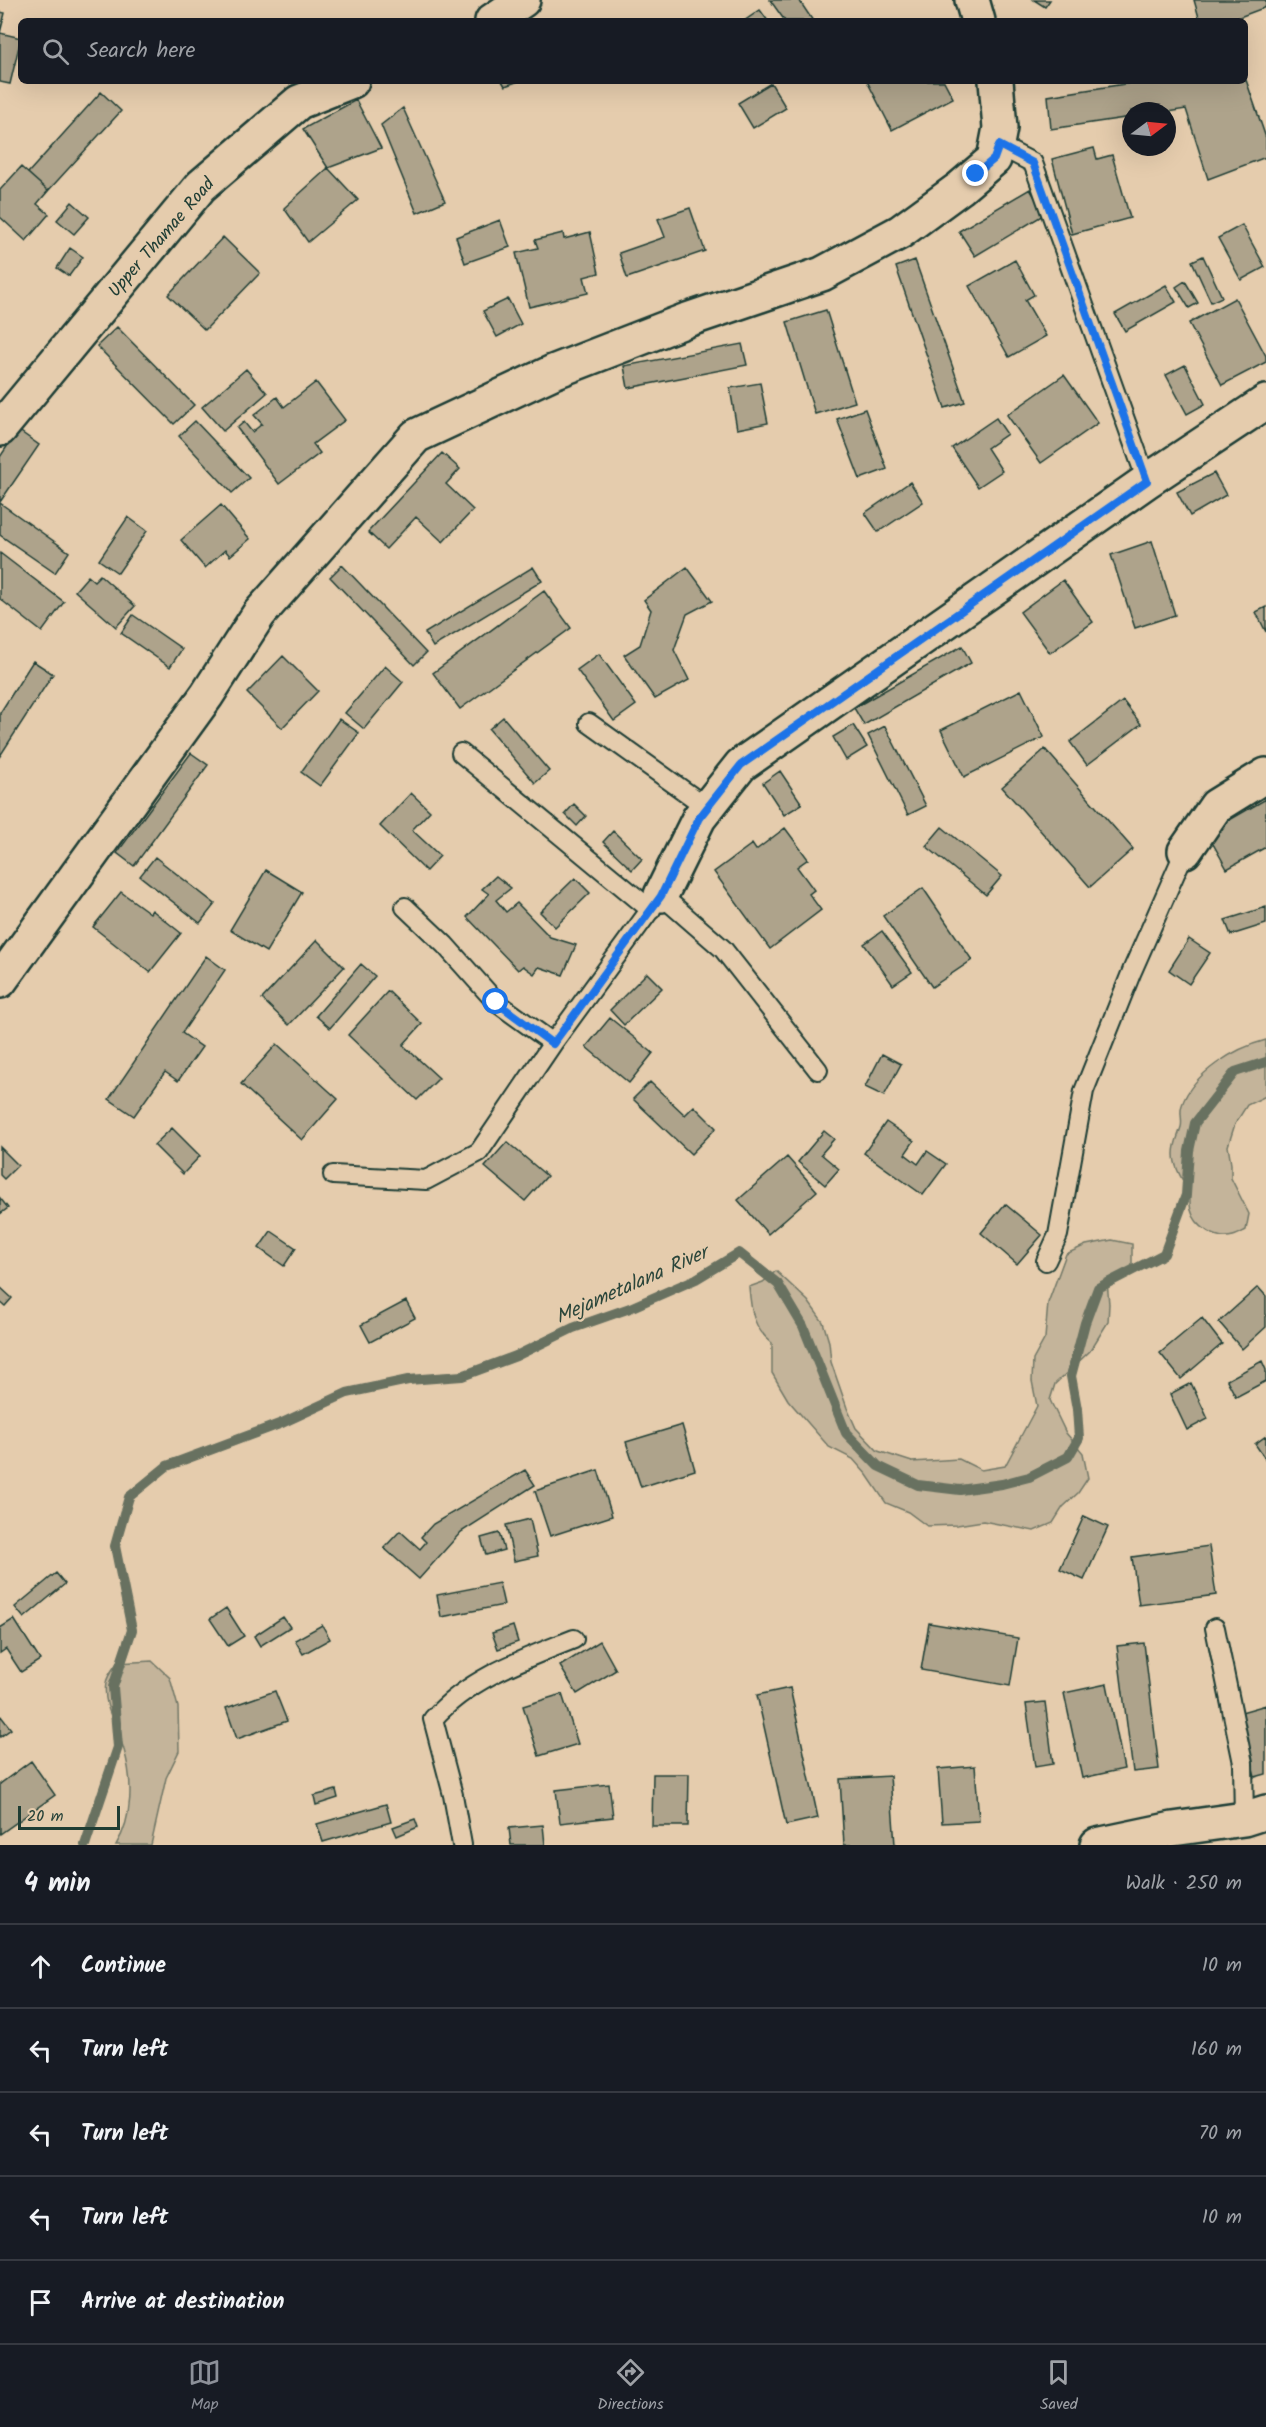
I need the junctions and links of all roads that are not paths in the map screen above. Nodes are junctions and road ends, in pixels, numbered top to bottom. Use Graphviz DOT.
graph roads {
  1 [pos="523,0"];
  2 [pos="972,0"];
  3 [pos="496,18"];
  4 [pos="977,18"];
  5 [pos="344,84"];
  6 [pos="996,84"];
  7 [pos="999,145"];
  8 [pos="1266,402"];
  9 [pos="0,429"];
  10 [pos="1147,481"];
  11 [pos="588,723"];
  12 [pos="461,753"];
  13 [pos="1266,775"];
  14 [pos="708,808"];
  15 [pos="1185,851"];
  16 [pos="656,903"];
  17 [pos="405,907"];
  18 [pos="0,981"];
  19 [pos="553,1044"];
  20 [pos="818,1070"];
  21 [pos="333,1175"];
  22 [pos="1046,1261"];
  23 [pos="1215,1628"];
  24 [pos="574,1639"];
  25 [pos="1255,1816"];
  26 [pos="1173,1837"];
  27 [pos="462,1845"];
  28 [pos="1097,1845"];
  1 -- 3 [label="street"];
  2 -- 4 [label="street"];
  5 -- 9 [label="street, Upper Thamae Road"];
  6 -- 7 [label="street"];
  7 -- 10 [label="lane"];
  7 -- 18 [label="street"];
  8 -- 10 [label="street"];
  10 -- 14 [label="street"];
  11 -- 14 [label="lane"];
  12 -- 16 [label="lane"];
  13 -- 15 [label="street"];
  14 -- 16 [label="street"];
  15 -- 22 [label="lane"];
  16 -- 19 [label="lane"];
  16 -- 20 [label="lane"];
  17 -- 19 [label="lane"];
  19 -- 21 [label="lane"];
  23 -- 25 [label="lane"];
  24 -- 27 [label="lane"];
  25 -- 26 [label="street"];
  26 -- 28 [label="street"];
}
